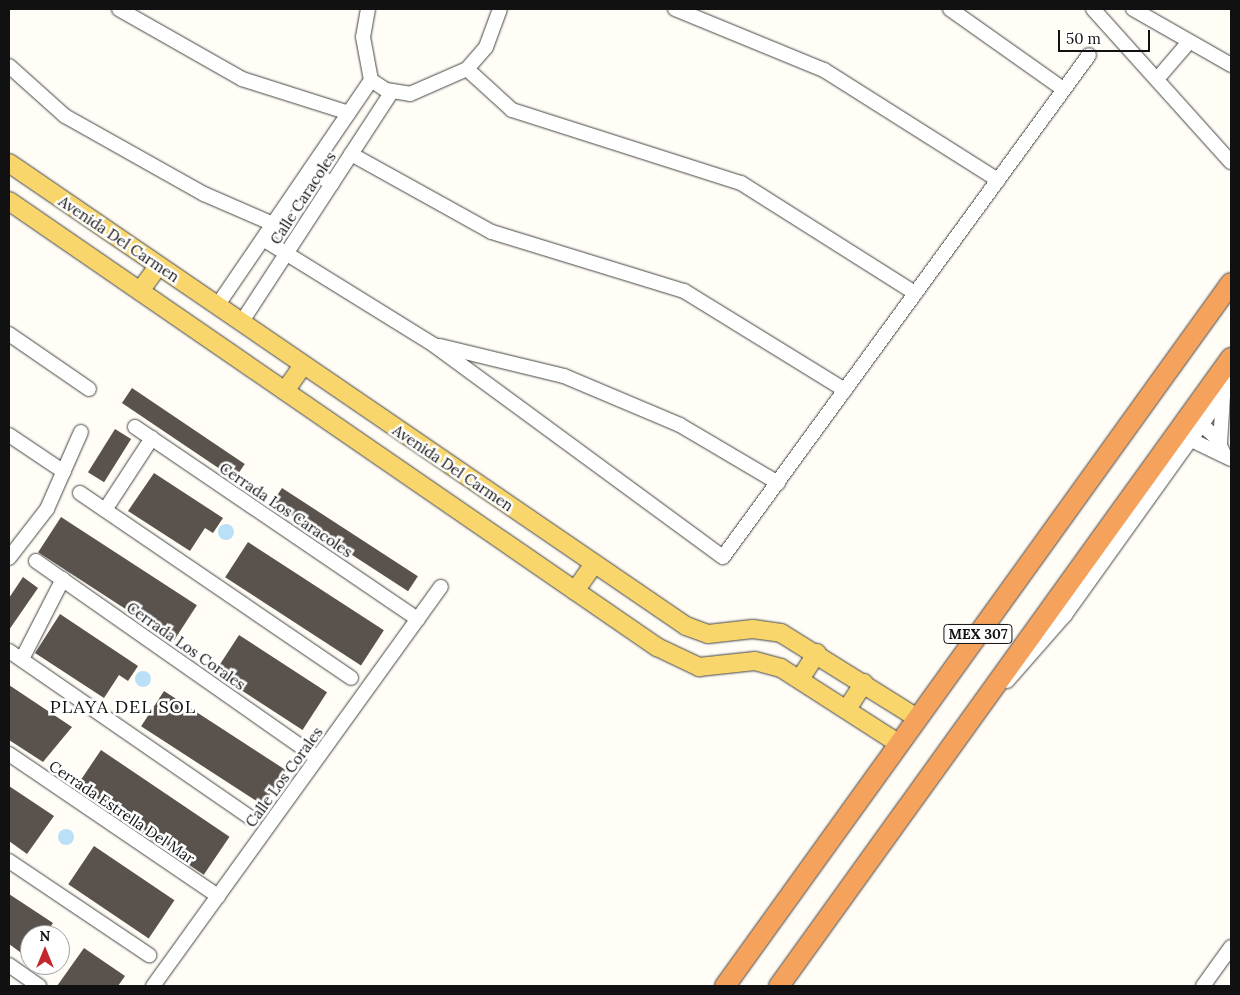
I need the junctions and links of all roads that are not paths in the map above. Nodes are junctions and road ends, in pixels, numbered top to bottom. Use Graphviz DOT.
graph roads {
  1 [pos="119,9"];
  2 [pos="368,9"];
  3 [pos="500,9"];
  4 [pos="675,9"];
  5 [pos="950,9"];
  6 [pos="1093,9"];
  7 [pos="1133,9"];
  8 [pos="1188,43"];
  9 [pos="1088,55"];
  10 [pos="1231,65"];
  11 [pos="9,66"];
  12 [pos="467,70"];
  13 [pos="1158,78"];
  14 [pos="371,80"];
  15 [pos="1063,89"];
  16 [pos="392,91"];
  17 [pos="348,114"];
  18 [pos="351,154"];
  19 [pos="1231,162"];
  20 [pos="9,163"];
  21 [pos="310,170"];
  22 [pos="998,180"];
  23 [pos="332,184"];
  24 [pos="9,201"];
  25 [pos="273,224"];
  26 [pos="263,239"];
  27 [pos="286,254"];
  28 [pos="158,266"];
  29 [pos="1231,283"];
  30 [pos="140,292"];
  31 [pos="915,294"];
  32 [pos="217,306"];
  33 [pos="241,323"];
  34 [pos="9,334"];
  35 [pos="434,345"];
  36 [pos="1231,358"];
  37 [pos="303,365"];
  38 [pos="1227,388"];
  39 [pos="89,389"];
  40 [pos="845,390"];
  41 [pos="285,391"];
  42 [pos="1196,420"];
  43 [pos="135,427"];
  44 [pos="81,432"];
  45 [pos="9,434"];
  46 [pos="1184,436"];
  47 [pos="152,438"];
  48 [pos="1221,451"];
  49 [pos="1176,460"];
  50 [pos="64,472"];
  51 [pos="778,483"];
  52 [pos="80,493"];
  53 [pos="105,510"];
  54 [pos="9,558"];
  55 [pos="36,561"];
  56 [pos="594,564"];
  57 [pos="63,579"];
  58 [pos="441,587"];
  59 [pos="575,591"];
  60 [pos="418,619"];
  61 [pos="9,651"];
  62 [pos="817,653"];
  63 [pos="22,659"];
  64 [pos="351,678"];
  65 [pos="800,679"];
  66 [pos="864,683"];
  67 [pos="980,705"];
  68 [pos="847,709"];
  69 [pos="917,718"];
  70 [pos="898,742"];
  71 [pos="9,754"];
  72 [pos="317,758"];
  73 [pos="251,818"];
  74 [pos="9,861"];
  75 [pos="218,896"];
  76 [pos="1231,947"];
  77 [pos="149,955"];
  78 [pos="9,965"];
  79 [pos="39,986"];
  80 [pos="153,986"];
  81 [pos="725,986"];
  82 [pos="779,986"];
  83 [pos="1204,986"];
  1 -- 17 [label="street"];
  2 -- 14 [label="street"];
  3 -- 12 [label="street"];
  4 -- 22 [label="street"];
  5 -- 15 [label="street"];
  6 -- 13 [label="street"];
  7 -- 8 [label="street"];
  8 -- 10 [label="street"];
  8 -- 13 [label="street"];
  9 -- 15 [label="street"];
  11 -- 25 [label="street"];
  12 -- 16 [label="street"];
  12 -- 31 [label="street"];
  13 -- 19 [label="street"];
  14 -- 16 [label="street"];
  14 -- 17 [label="street, Calle Caracoles"];
  15 -- 22 [label="street"];
  16 -- 18 [label="street, Calle Caracoles"];
  17 -- 21 [label="street, Calle Caracoles"];
  18 -- 23 [label="street, Calle Caracoles"];
  18 -- 40 [label="street"];
  20 -- 28 [label="main road, Avenida Del Carmen"];
  21 -- 23 [label="street"];
  21 -- 25 [label="street, Calle Caracoles"];
  22 -- 31 [label="street"];
  23 -- 27 [label="street, Calle Caracoles"];
  24 -- 30 [label="main road, Avenida Del Carmen"];
  25 -- 26 [label="street, Calle Caracoles"];
  26 -- 27 [label="street"];
  26 -- 32 [label="street, Calle Caracoles"];
  27 -- 33 [label="street, Calle Caracoles"];
  27 -- 35 [label="street"];
  28 -- 30 [label="main road"];
  28 -- 32 [label="main road, Avenida Del Carmen"];
  29 -- 69 [label="highway, MEX 307"];
  30 -- 41 [label="main road, Avenida Del Carmen"];
  31 -- 40 [label="street"];
  32 -- 33 [label="main road, Avenida Del Carmen"];
  33 -- 37 [label="main road, Avenida Del Carmen"];
  34 -- 39 [label="street"];
  35 -- 51 [label="street"];
  35 -- 51 [label="street"];
  36 -- 42 [label="highway, MEX 307"];
  37 -- 41 [label="main road"];
  37 -- 56 [label="main road, Avenida Del Carmen"];
  38 -- 42 [label="street"];
  38 -- 48 [label="street"];
  40 -- 51 [label="street"];
  41 -- 59 [label="main road, Avenida Del Carmen"];
  42 -- 46 [label="highway, MEX 307"];
  42 -- 48 [label="street"];
  43 -- 47 [label="street, Cerrada Los Caracoles"];
  44 -- 50 [label="street"];
  45 -- 50 [label="street"];
  46 -- 48 [label="street"];
  46 -- 49 [label="street"];
  46 -- 67 [label="highway, MEX 307"];
  47 -- 53 [label="street"];
  47 -- 60 [label="street, Cerrada Los Caracoles"];
  48 -- 49 [label="street"];
  49 -- 67 [label="street"];
  50 -- 54 [label="street"];
  52 -- 53 [label="street"];
  53 -- 64 [label="street"];
  55 -- 57 [label="street, Cerrada Los Corales"];
  56 -- 59 [label="main road"];
  56 -- 62 [label="main road, Avenida Del Carmen"];
  57 -- 63 [label="street"];
  57 -- 72 [label="street, Cerrada Los Corales"];
  58 -- 60 [label="street, Calle Los Corales"];
  59 -- 65 [label="main road, Avenida Del Carmen"];
  60 -- 72 [label="street, Calle Los Corales"];
  61 -- 63 [label="street"];
  62 -- 65 [label="main road"];
  62 -- 66 [label="main road, Avenida Del Carmen"];
  63 -- 73 [label="street"];
  65 -- 68 [label="main road, Avenida Del Carmen"];
  66 -- 68 [label="main road"];
  66 -- 69 [label="main road, Avenida Del Carmen"];
  67 -- 82 [label="highway, MEX 307"];
  68 -- 70 [label="main road, Avenida Del Carmen"];
  69 -- 70 [label="highway, MEX 307"];
  70 -- 81 [label="highway, MEX 307"];
  71 -- 75 [label="street, Cerrada Estrella Del Mar"];
  72 -- 75 [label="street, Calle Los Corales"];
  74 -- 77 [label="street"];
  75 -- 80 [label="street, Calle Los Corales"];
  76 -- 83 [label="street"];
  78 -- 79 [label="street"];
}
